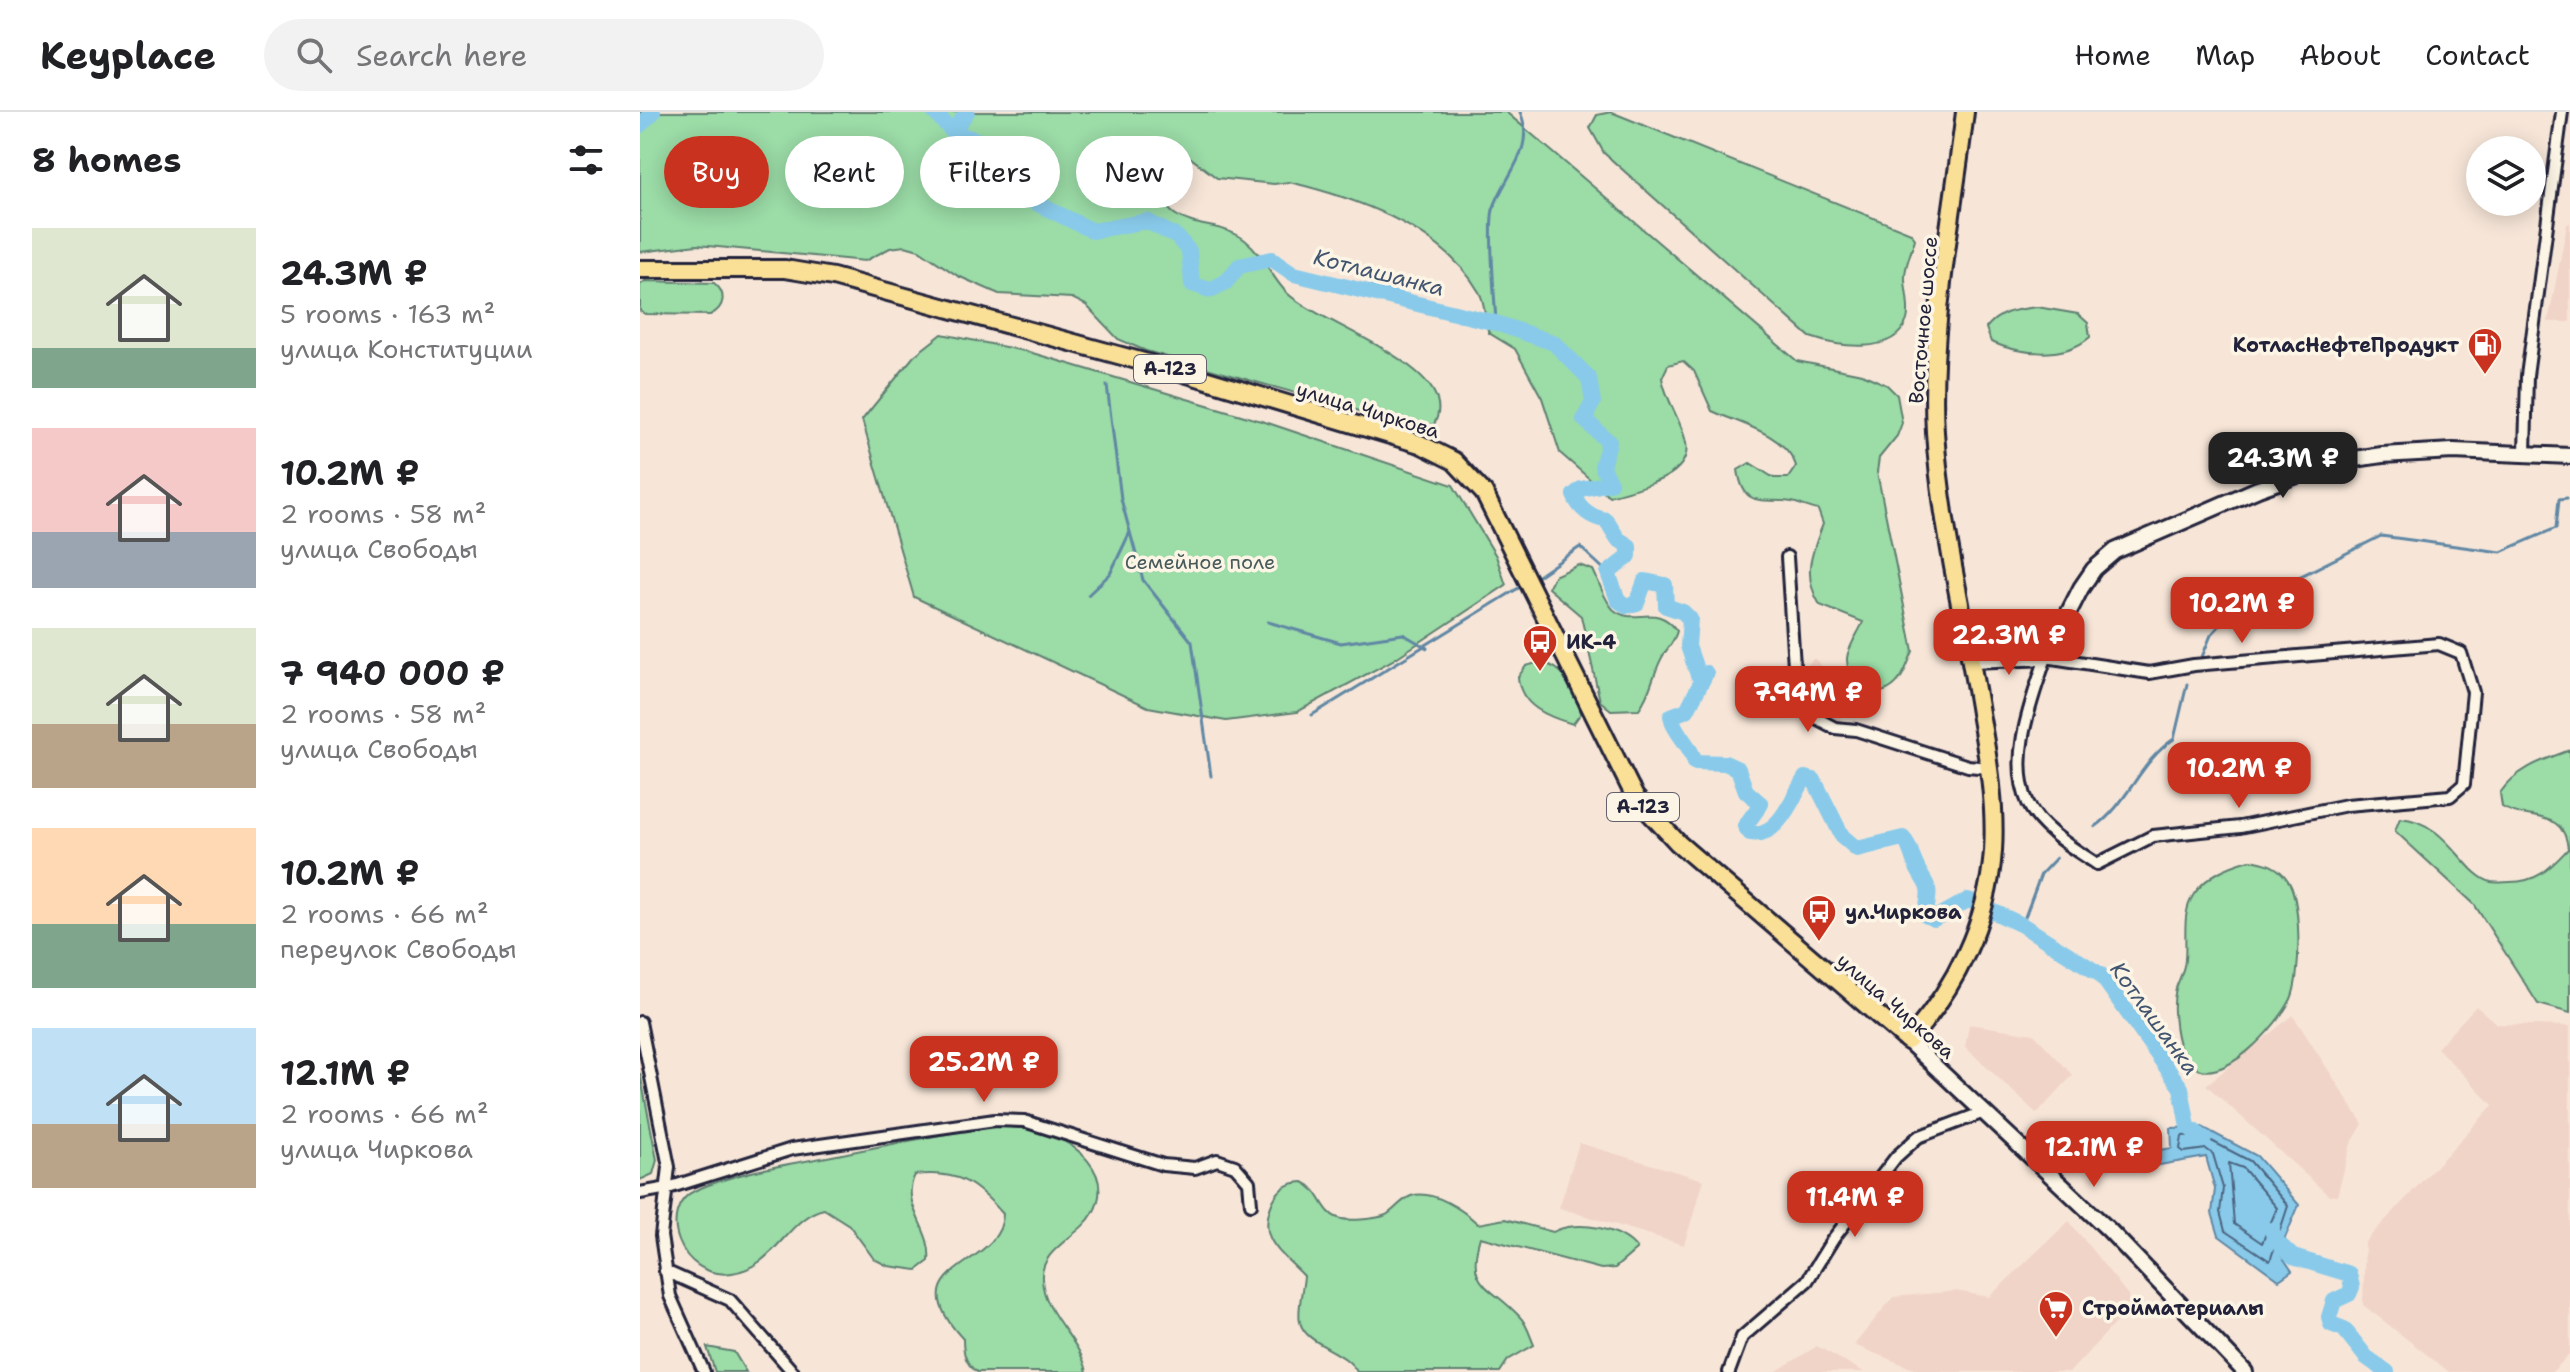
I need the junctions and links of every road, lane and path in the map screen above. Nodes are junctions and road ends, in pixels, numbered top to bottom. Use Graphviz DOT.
graph roads {
  1 [pos="1965,112"];
  2 [pos="2562,112"];
  3 [pos="640,269"];
  4 [pos="2525,453"];
  5 [pos="2570,456"];
  6 [pos="1787,557"];
  7 [pos="2046,657"];
  8 [pos="1971,660"];
  9 [pos="1989,768"];
  10 [pos="640,1022"];
  11 [pos="1908,1041"];
  12 [pos="1984,1112"];
  13 [pos="668,1188"];
  14 [pos="640,1193"];
  15 [pos="1251,1204"];
  16 [pos="665,1271"];
  17 [pos="704,1372"];
  18 [pos="793,1372"];
  19 [pos="1729,1372"];
  20 [pos="2245,1372"];
  1 -- 8 [label="main road, Восточное шоссе"];
  2 -- 4 [label="street"];
  3 -- 11 [label="main road, улица Чиркова / А-123"];
  4 -- 5 [label="main road"];
  4 -- 7 [label="main road"];
  6 -- 9 [label="street"];
  7 -- 7 [label="street"];
  7 -- 8 [label="main road"];
  8 -- 9 [label="main road, Восточное шоссе"];
  9 -- 11 [label="main road, Восточное шоссе"];
  10 -- 13 [label="street"];
  11 -- 12 [label="main road, улица Чиркова"];
  12 -- 19 [label="street"];
  12 -- 20 [label="main road, улица Чиркова"];
  13 -- 14 [label="street"];
  13 -- 15 [label="street"];
  13 -- 16 [label="street"];
  16 -- 17 [label="street"];
  16 -- 18 [label="street"];
}
